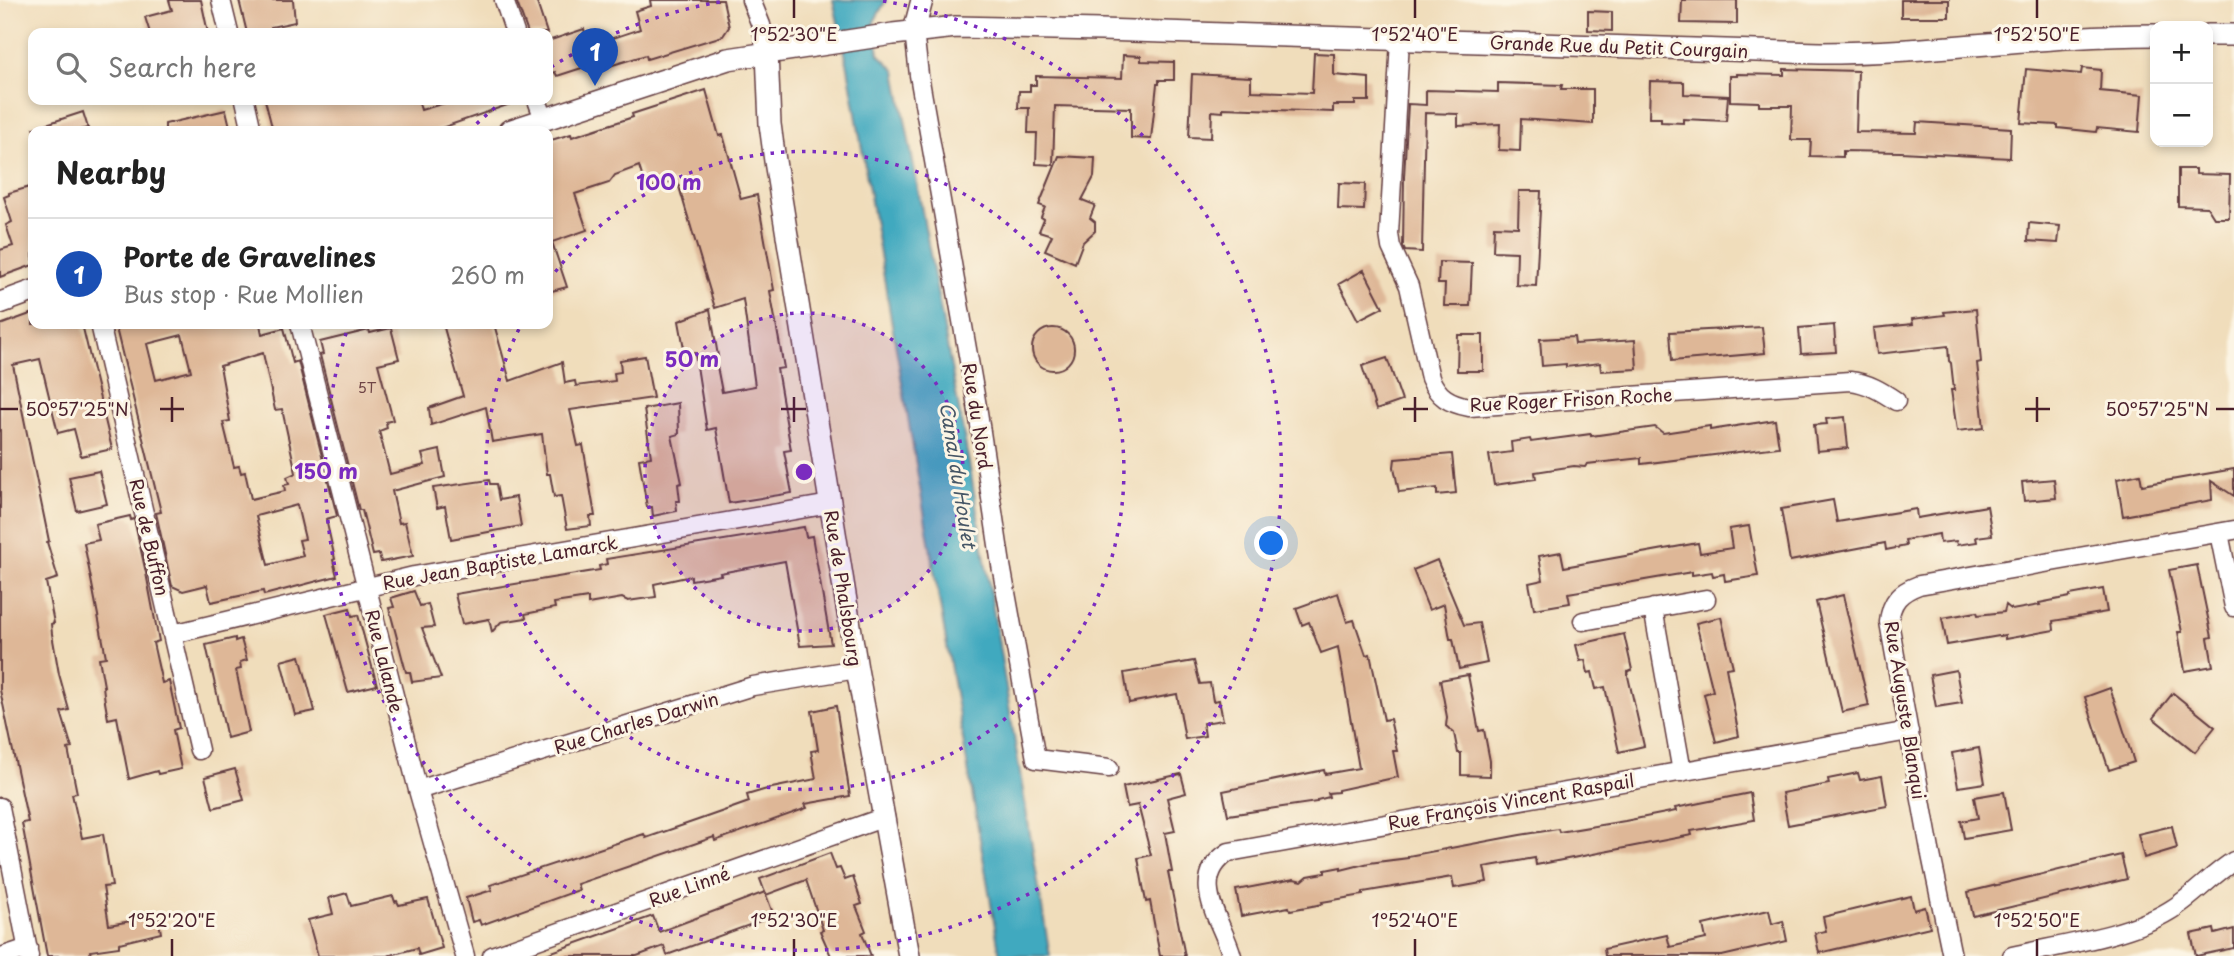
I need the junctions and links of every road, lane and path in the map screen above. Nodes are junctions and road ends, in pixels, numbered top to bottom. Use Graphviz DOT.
graph roads {
  1 [pos="221,0"];
  2 [pos="504,0"];
  3 [pos="751,0"];
  4 [pos="922,0"];
  5 [pos="228,28"];
  6 [pos="513,28"];
  7 [pos="914,31"];
  8 [pos="2150,35"];
  9 [pos="2213,35"];
  10 [pos="2234,35"];
  11 [pos="1400,40"];
  12 [pos="766,52"];
  13 [pos="245,105"];
  14 [pos="541,110"];
  15 [pos="251,126"];
  16 [pos="517,126"];
  17 [pos="28,294"];
  18 [pos="0,303"];
  19 [pos="101,329"];
  20 [pos="301,329"];
  21 [pos="1896,401"];
  22 [pos="830,504"];
  23 [pos="2227,532"];
  24 [pos="366,586"];
  25 [pos="1706,598"];
  26 [pos="2234,607"];
  27 [pos="1654,608"];
  28 [pos="1583,621"];
  29 [pos="173,634"];
  30 [pos="857,669"];
  31 [pos="1909,732"];
  32 [pos="199,750"];
  33 [pos="1109,768"];
  34 [pos="1682,772"];
  35 [pos="418,790"];
  36 [pos="0,807"];
  37 [pos="885,817"];
  38 [pos="2234,861"];
  39 [pos="29,952"];
  40 [pos="4,956"];
  41 [pos="466,956"];
  42 [pos="492,956"];
  43 [pos="909,956"];
  44 [pos="1232,956"];
  45 [pos="1952,956"];
  46 [pos="2012,956"];
  1 -- 5 [label="street"];
  2 -- 6 [label="street"];
  3 -- 12 [label="street"];
  4 -- 7 [label="street, Rue du Nord"];
  7 -- 11 [label="street, Grande Rue du Petit Courgain"];
  7 -- 12 [label="street, Grande Rue du Petit Courgain"];
  7 -- 33 [label="street, Rue du Nord"];
  8 -- 11 [label="street, Grande Rue du Petit Courgain"];
  9 -- 10 [label="street"];
  11 -- 21 [label="street, Rue Roger Frison Roche"];
  12 -- 14 [label="street, Grande Rue du Petit Courgain"];
  12 -- 22 [label="street, Rue de Phalsbourg"];
  13 -- 15 [label="street"];
  14 -- 16 [label="street, Grande Rue du Petit Courgain"];
  17 -- 18 [label="street"];
  19 -- 29 [label="street, Rue de Buffon"];
  20 -- 24 [label="street, Rue Lalande"];
  22 -- 24 [label="street, Rue Jean Baptiste Lamarck"];
  22 -- 30 [label="street, Rue de Phalsbourg"];
  23 -- 26 [label="street"];
  23 -- 31 [label="street, Rue Auguste Blanqui"];
  24 -- 29 [label="street, Rue Jean Baptiste Lamarck"];
  24 -- 35 [label="street, Rue Lalande"];
  25 -- 27 [label="street"];
  27 -- 28 [label="street"];
  27 -- 34 [label="street"];
  29 -- 32 [label="street, Rue de Buffon"];
  30 -- 35 [label="street, Rue Charles Darwin"];
  30 -- 37 [label="street, Rue de Phalsbourg"];
  31 -- 34 [label="street, Rue François Vincent Raspail"];
  31 -- 45 [label="street, Rue Auguste Blanqui"];
  34 -- 44 [label="street, Rue François Vincent Raspail"];
  35 -- 41 [label="street, Rue Lalande"];
  36 -- 39 [label="street"];
  37 -- 42 [label="street, Rue Linné"];
  37 -- 43 [label="street, Rue de Phalsbourg"];
  38 -- 46 [label="street"];
  39 -- 40 [label="street"];
}
